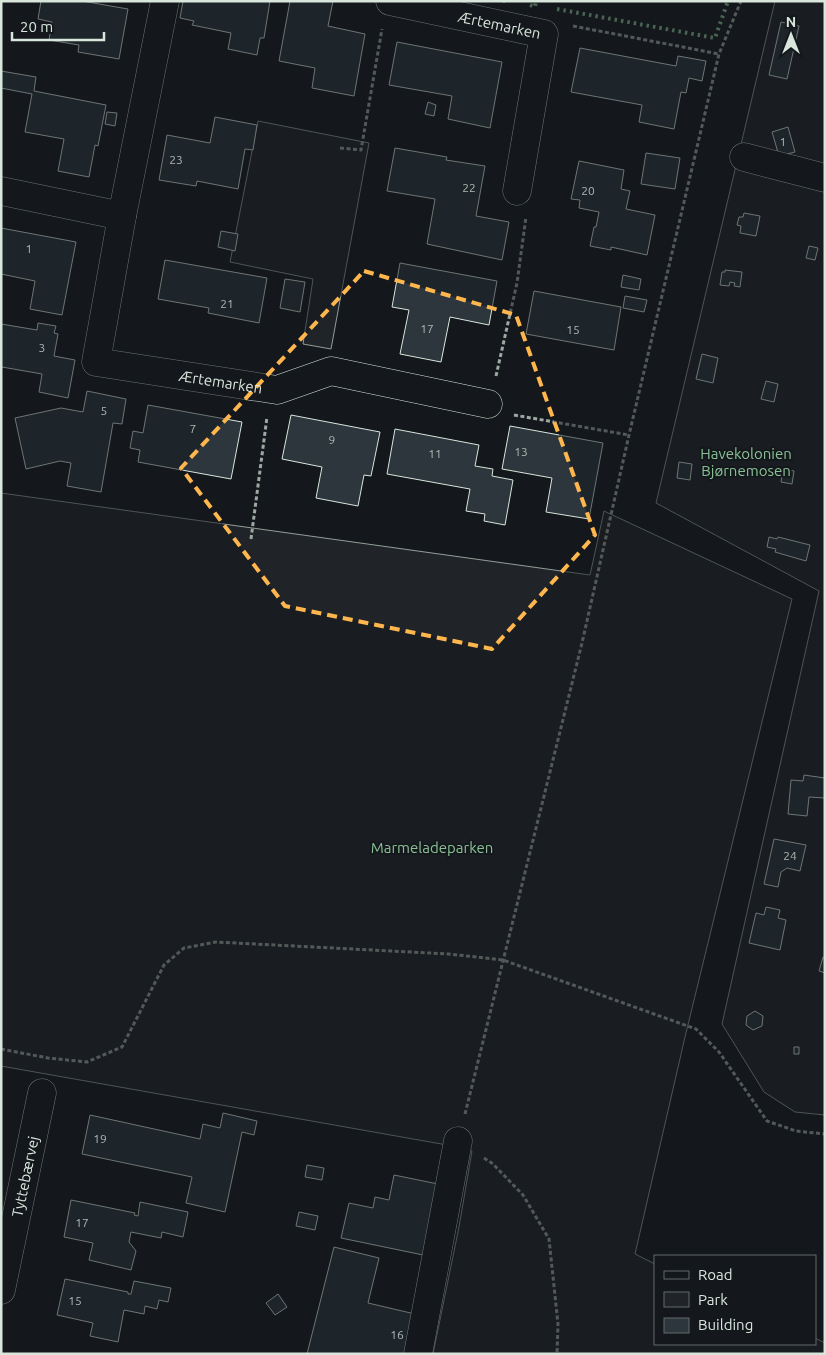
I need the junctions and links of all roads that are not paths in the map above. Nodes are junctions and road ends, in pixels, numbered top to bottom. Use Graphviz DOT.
graph roads {
  1 [pos="165,1"];
  2 [pos="387,11"];
  3 [pos="744,157"];
  4 [pos="825,178"];
  5 [pos="1,191"];
  6 [pos="517,191"];
  7 [pos="122,216"];
  8 [pos="488,404"];
  9 [pos="42,1093"];
  10 [pos="458,1141"];
  11 [pos="1,1290"];
  12 [pos="418,1354"];
  1 -- 7 [label="street, Ærtemarken"];
  2 -- 6 [label="street, Ærtemarken"];
  3 -- 4 [label="street"];
  5 -- 7 [label="street"];
  7 -- 8 [label="street, Ærtemarken"];
  9 -- 11 [label="street, Tyttebærvej"];
  10 -- 12 [label="street"];
}
